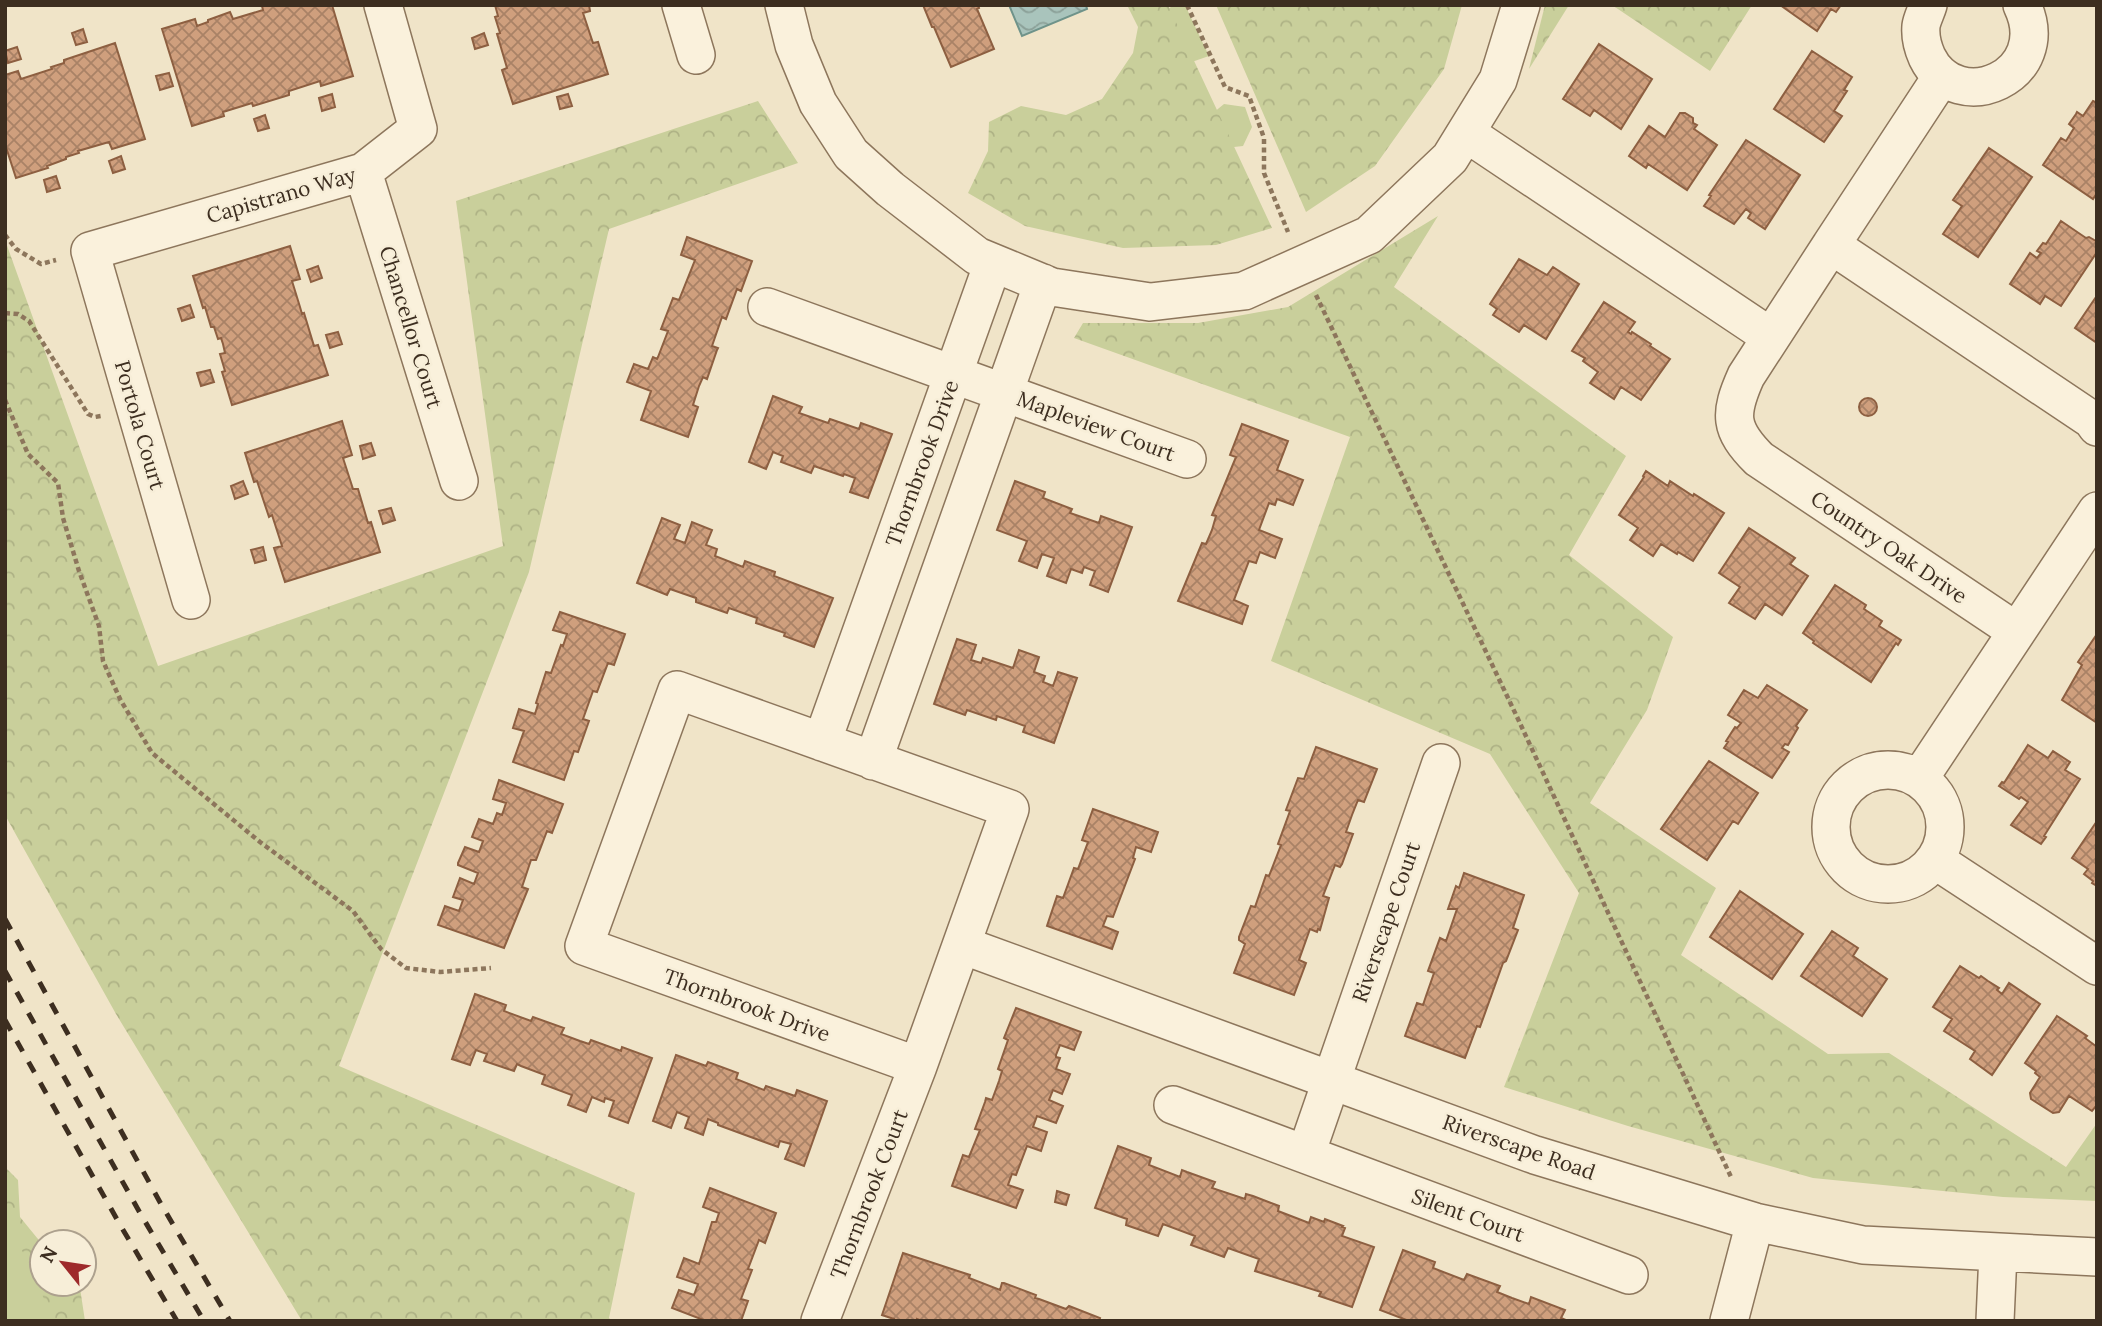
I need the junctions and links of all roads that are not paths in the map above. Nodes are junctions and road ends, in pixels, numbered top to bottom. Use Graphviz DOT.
graph roads {
  1 [pos="383,5"];
  2 [pos="681,5"];
  3 [pos="784,5"];
  4 [pos="1521,5"];
  5 [pos="1928,5"];
  6 [pos="2022,5"];
  7 [pos="696,55"];
  8 [pos="1942,76"];
  9 [pos="1466,132"];
  10 [pos="363,172"];
  11 [pos="1831,245"];
  12 [pos="90,251"];
  13 [pos="993,263"];
  14 [pos="1043,283"];
  15 [pos="766,307"];
  16 [pos="1771,337"];
  17 [pos="953,374"];
  18 [pos="1004,393"];
  19 [pos="2097,427"];
  20 [pos="1187,459"];
  21 [pos="459,481"];
  22 [pos="2097,511"];
  23 [pos="191,600"];
  24 [pos="2016,631"];
  25 [pos="822,743"];
  26 [pos="873,761"];
  27 [pos="1441,763"];
  28 [pos="1919,779"];
  29 [pos="1935,860"];
  30 [pos="962,945"];
  31 [pos="2097,966"];
  32 [pos="918,1066"];
  33 [pos="1331,1082"];
  34 [pos="1173,1105"];
  35 [pos="1306,1154"];
  36 [pos="1755,1222"];
  37 [pos="1998,1254"];
  38 [pos="2097,1257"];
  39 [pos="1629,1275"];
  40 [pos="820,1321"];
  41 [pos="1729,1321"];
  42 [pos="1995,1321"];
  1 -- 10 [label="street, Capistrano Way"];
  2 -- 7 [label="street"];
  3 -- 13 [label="street"];
  4 -- 9 [label="street"];
  5 -- 8 [label="street"];
  6 -- 8 [label="street"];
  8 -- 11 [label="street, Country Oak Drive"];
  9 -- 14 [label="street"];
  9 -- 16 [label="street"];
  10 -- 12 [label="street, Capistrano Way"];
  10 -- 21 [label="street, Chancellor Court"];
  11 -- 16 [label="street, Country Oak Drive"];
  11 -- 19 [label="street"];
  12 -- 23 [label="street, Portola Court"];
  13 -- 14 [label="street"];
  13 -- 17 [label="street, Thornbrook Drive"];
  14 -- 18 [label="street"];
  15 -- 17 [label="street, Mapleview Court"];
  16 -- 24 [label="street, Country Oak Drive"];
  17 -- 18 [label="street, Mapleview Court"];
  17 -- 25 [label="street, Thornbrook Drive"];
  18 -- 20 [label="street, Mapleview Court"];
  18 -- 26 [label="street"];
  22 -- 24 [label="street"];
  24 -- 28 [label="street"];
  25 -- 26 [label="street, Thornbrook Drive"];
  25 -- 32 [label="street, Thornbrook Drive"];
  26 -- 30 [label="street, Thornbrook Drive"];
  27 -- 33 [label="street, Riverscape Court"];
  28 -- 29 [label="street"];
  28 -- 29 [label="street"];
  29 -- 31 [label="street"];
  30 -- 32 [label="street, Thornbrook Drive"];
  30 -- 33 [label="street, Riverscape Road"];
  32 -- 40 [label="street, Thornbrook Court"];
  33 -- 35 [label="street"];
  33 -- 36 [label="street, Riverscape Road"];
  34 -- 35 [label="street, Silent Court"];
  35 -- 39 [label="street, Silent Court"];
  36 -- 37 [label="street, Riverscape Road"];
  36 -- 41 [label="street"];
  37 -- 38 [label="street, Riverscape Road"];
  37 -- 42 [label="street"];
}
